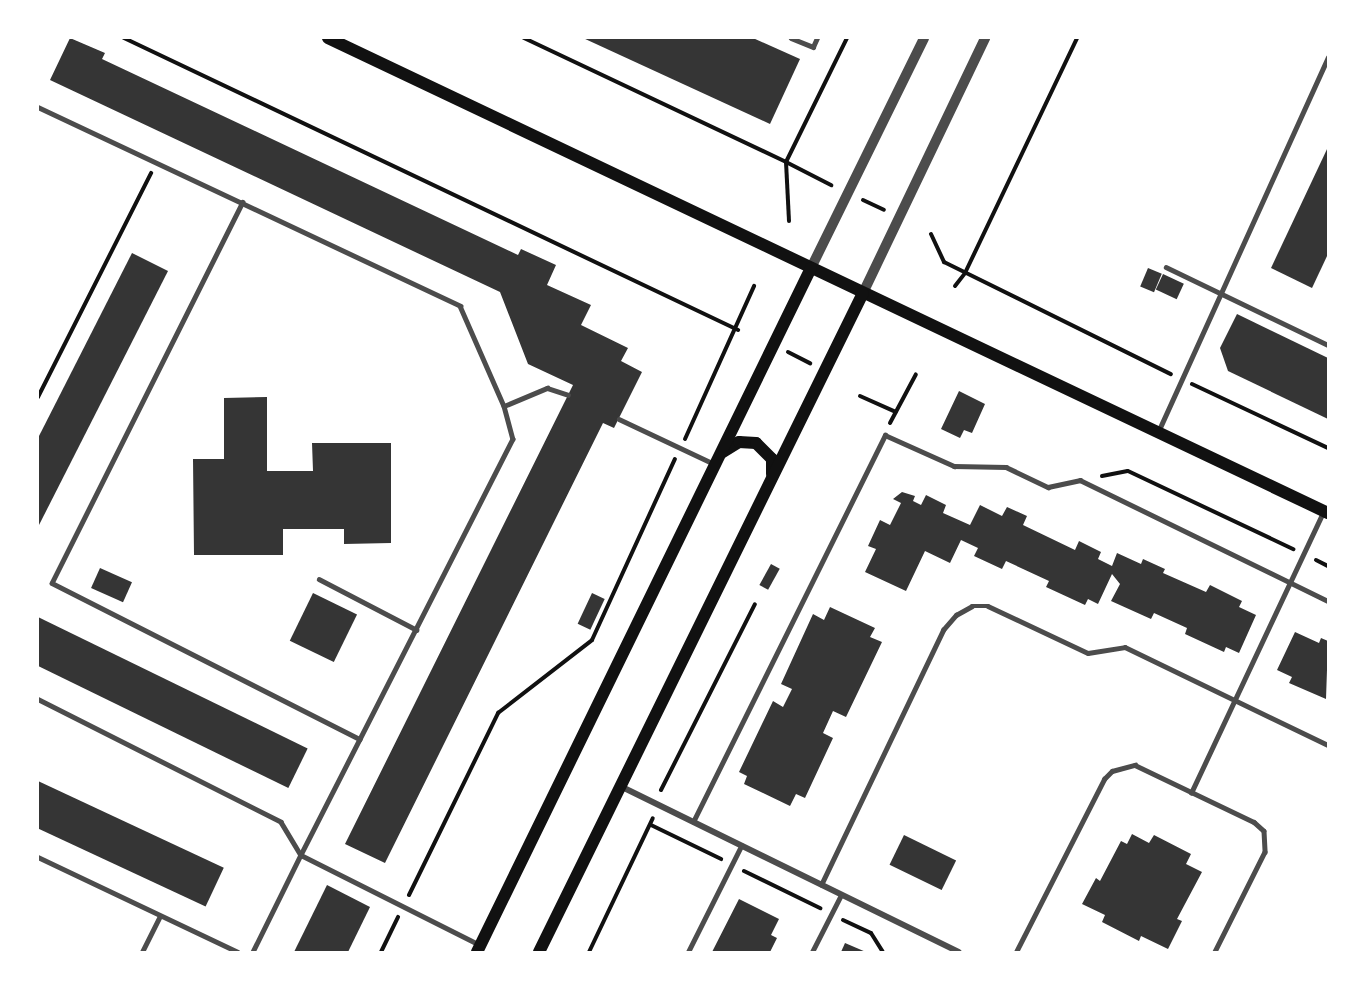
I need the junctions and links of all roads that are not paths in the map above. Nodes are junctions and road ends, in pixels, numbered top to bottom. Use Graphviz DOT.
graph roads {
  1 [pos="328,38"];
  2 [pos="791,38"];
  3 [pos="817,38"];
  4 [pos="924,38"];
  5 [pos="985,38"];
  6 [pos="1329,58"];
  7 [pos="38,107"];
  8 [pos="243,202"];
  9 [pos="1166,267"];
  10 [pos="811,268"];
  11 [pos="863,293"];
  12 [pos="1221,293"];
  13 [pos="1329,345"];
  14 [pos="568,395"];
  15 [pos="504,406"];
  16 [pos="618,419"];
  17 [pos="1158,432"];
  18 [pos="717,460"];
  19 [pos="770,481"];
  20 [pos="1326,512"];
  21 [pos="319,579"];
  22 [pos="1291,583"];
  23 [pos="1329,601"];
  24 [pos="417,630"];
  25 [pos="38,699"];
  26 [pos="1236,701"];
  27 [pos="360,739"];
  28 [pos="1329,746"];
  29 [pos="620,786"];
  30 [pos="1191,793"];
  31 [pos="693,822"];
  32 [pos="741,846"];
  33 [pos="301,855"];
  34 [pos="38,857"];
  35 [pos="821,885"];
  36 [pos="841,895"];
  37 [pos="160,916"];
  38 [pos="479,949"];
  39 [pos="142,952"];
  40 [pos="238,952"];
  41 [pos="253,952"];
  42 [pos="539,952"];
  43 [pos="688,952"];
  44 [pos="812,952"];
  45 [pos="958,952"];
  46 [pos="1016,952"];
  47 [pos="1215,952"];
  1 -- 10 [label="main road"];
  2 -- 3 [label="lane"];
  4 -- 10 [label="street"];
  5 -- 11 [label="street"];
  6 -- 12 [label="lane"];
  7 -- 8 [label="lane"];
  8 -- 15 [label="lane"];
  8 -- 27 [label="lane"];
  9 -- 12 [label="lane"];
  10 -- 11 [label="main road"];
  10 -- 18 [label="main road"];
  11 -- 17 [label="main road"];
  11 -- 19 [label="main road"];
  12 -- 13 [label="lane"];
  12 -- 17 [label="lane"];
  14 -- 15 [label="lane"];
  15 -- 24 [label="lane"];
  16 -- 18 [label="lane"];
  17 -- 20 [label="main road"];
  18 -- 19 [label="main road"];
  18 -- 38 [label="main road"];
  19 -- 29 [label="main road"];
  20 -- 22 [label="lane"];
  21 -- 24 [label="lane"];
  22 -- 23 [label="lane"];
  22 -- 26 [label="lane"];
  22 -- 31 [label="lane"];
  24 -- 27 [label="lane"];
  25 -- 33 [label="lane"];
  26 -- 28 [label="lane"];
  26 -- 30 [label="lane"];
  26 -- 35 [label="lane"];
  27 -- 33 [label="lane"];
  29 -- 31 [label="street"];
  29 -- 42 [label="main road"];
  30 -- 46 [label="lane"];
  30 -- 47 [label="lane"];
  31 -- 32 [label="street"];
  32 -- 35 [label="street"];
  32 -- 43 [label="lane"];
  33 -- 38 [label="lane"];
  33 -- 41 [label="lane"];
  34 -- 37 [label="lane"];
  35 -- 36 [label="street"];
  36 -- 44 [label="lane"];
  36 -- 45 [label="street"];
  37 -- 39 [label="lane"];
  37 -- 40 [label="lane"];
}
